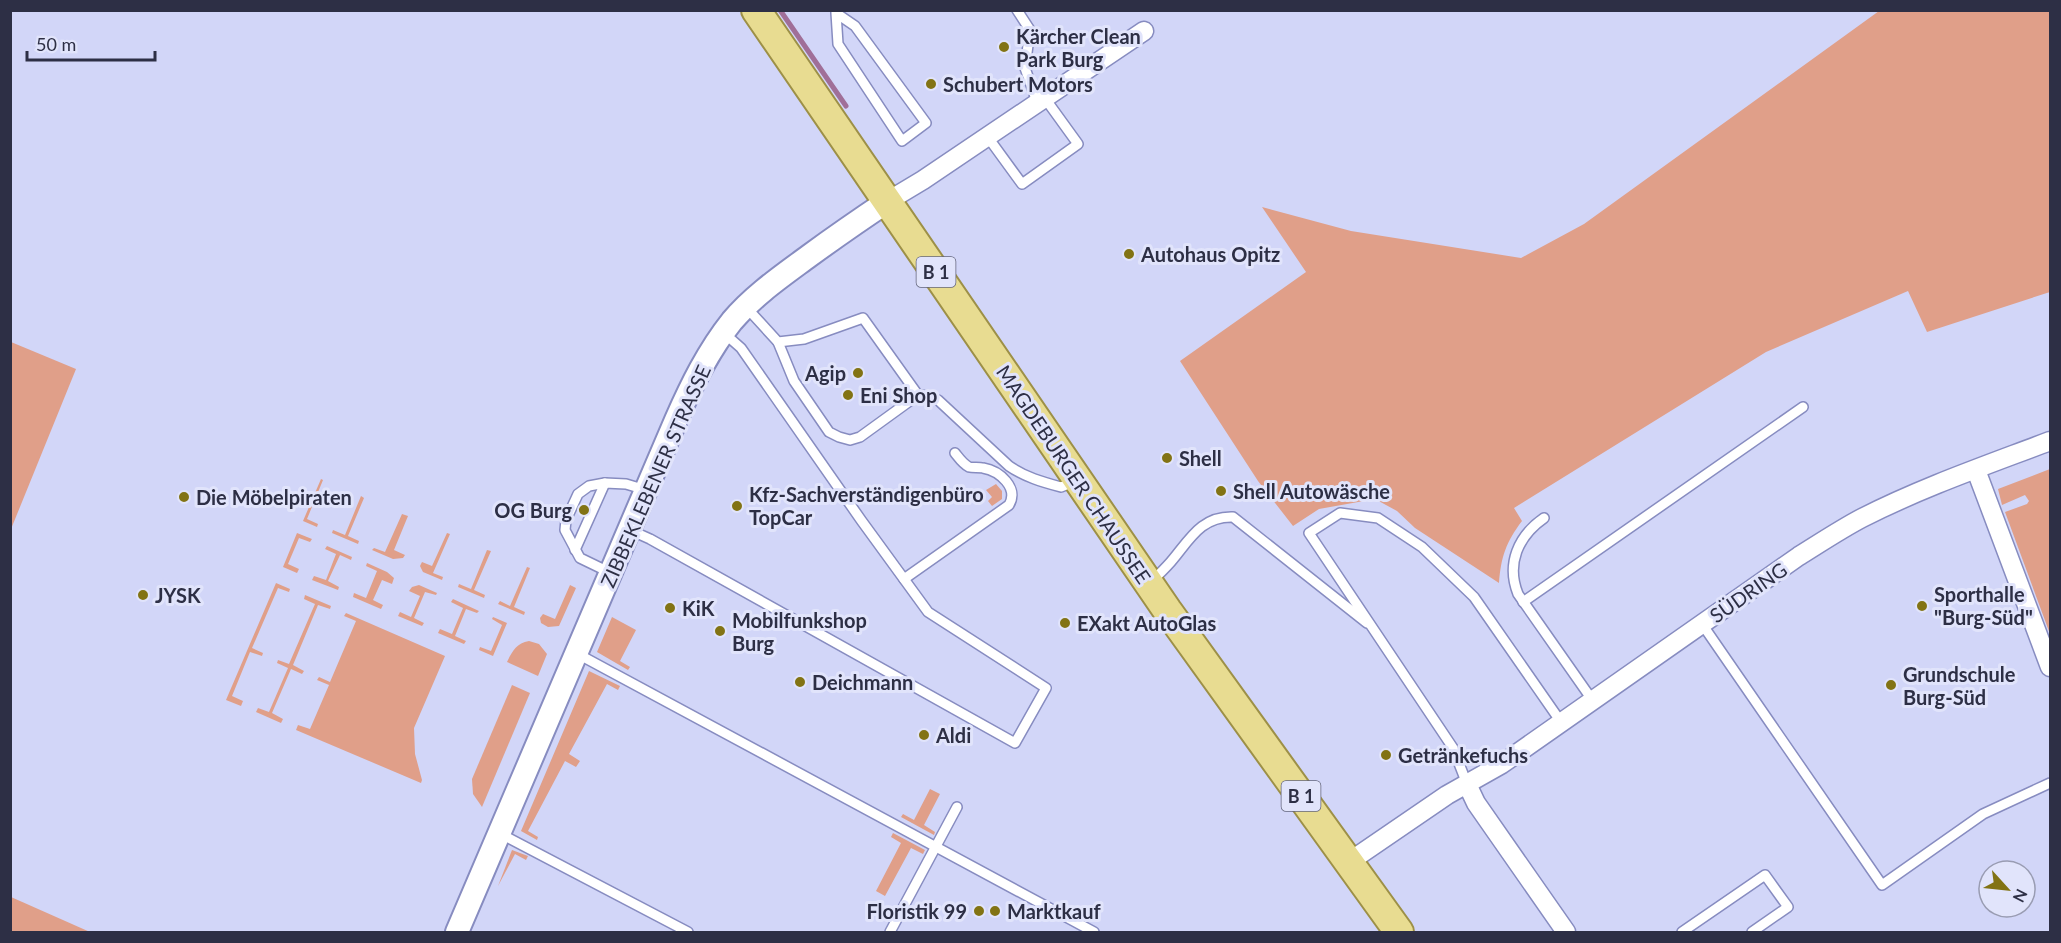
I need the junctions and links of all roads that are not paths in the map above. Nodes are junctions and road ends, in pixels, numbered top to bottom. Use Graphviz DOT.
graph roads {
  1 [pos="756,10"];
  2 [pos="1017,10"];
  3 [pos="836,12"];
  4 [pos="1144,31"];
  5 [pos="1040,100"];
  6 [pos="987,136"];
  7 [pos="888,201"];
  8 [pos="746,307"];
  9 [pos="724,333"];
  10 [pos="778,342"];
  11 [pos="918,395"];
  12 [pos="1803,407"];
  13 [pos="2050,441"];
  14 [pos="955,453"];
  15 [pos="1976,470"];
  16 [pos="1078,480"];
  17 [pos="605,483"];
  18 [pos="646,490"];
  19 [pos="1544,518"];
  20 [pos="630,530"];
  21 [pos="575,550"];
  22 [pos="611,573"];
  23 [pos="904,579"];
  24 [pos="1149,584"];
  25 [pos="1523,602"];
  26 [pos="1702,624"];
  27 [pos="1374,628"];
  28 [pos="576,653"];
  29 [pos="2050,667"];
  30 [pos="1593,701"];
  31 [pos="1561,722"];
  32 [pos="2050,783"];
  33 [pos="1467,784"];
  34 [pos="957,807"];
  35 [pos="500,832"];
  36 [pos="936,847"];
  37 [pos="1349,862"];
  38 [pos="457,933"];
  39 [pos="688,933"];
  40 [pos="890,933"];
  41 [pos="1094,933"];
  42 [pos="1399,933"];
  43 [pos="1566,933"];
  44 [pos="1682,933"];
  45 [pos="1752,933"];
  1 -- 7 [label="main road, MAGDEBURGER CHAUSSEE / B 1"];
  2 -- 5 [label="lane"];
  3 -- 3 [label="lane"];
  4 -- 5 [label="street, ZIBBEKLEBENER STRASSE"];
  5 -- 6 [label="street, ZIBBEKLEBENER STRASSE"];
  5 -- 6 [label="lane"];
  6 -- 7 [label="street, ZIBBEKLEBENER STRASSE"];
  7 -- 8 [label="street, ZIBBEKLEBENER STRASSE"];
  7 -- 16 [label="main road, MAGDEBURGER CHAUSSEE / B 1"];
  8 -- 9 [label="street, ZIBBEKLEBENER STRASSE"];
  8 -- 10 [label="lane"];
  9 -- 18 [label="street, ZIBBEKLEBENER STRASSE"];
  9 -- 23 [label="lane"];
  10 -- 11 [label="lane"];
  10 -- 11 [label="lane"];
  11 -- 16 [label="lane"];
  12 -- 25 [label="lane"];
  13 -- 15 [label="street, SÜDRING"];
  14 -- 23 [label="lane"];
  15 -- 26 [label="street, SÜDRING"];
  15 -- 29 [label="street"];
  16 -- 24 [label="main road, MAGDEBURGER CHAUSSEE / B 1"];
  17 -- 18 [label="lane"];
  17 -- 21 [label="lane"];
  17 -- 21 [label="lane"];
  18 -- 20 [label="street, ZIBBEKLEBENER STRASSE"];
  19 -- 25 [label="lane"];
  20 -- 22 [label="street, ZIBBEKLEBENER STRASSE"];
  20 -- 23 [label="lane"];
  21 -- 22 [label="lane"];
  22 -- 28 [label="street, ZIBBEKLEBENER STRASSE"];
  24 -- 27 [label="lane"];
  24 -- 37 [label="main road, MAGDEBURGER CHAUSSEE / B 1"];
  25 -- 30 [label="lane"];
  26 -- 30 [label="street, SÜDRING"];
  26 -- 32 [label="lane"];
  27 -- 31 [label="lane"];
  27 -- 33 [label="lane"];
  28 -- 35 [label="street, ZIBBEKLEBENER STRASSE"];
  28 -- 36 [label="lane"];
  30 -- 31 [label="street, SÜDRING"];
  31 -- 33 [label="street, SÜDRING"];
  33 -- 37 [label="street, SÜDRING"];
  33 -- 43 [label="street"];
  34 -- 36 [label="lane"];
  35 -- 38 [label="street, ZIBBEKLEBENER STRASSE"];
  35 -- 39 [label="lane"];
  36 -- 40 [label="lane"];
  36 -- 41 [label="lane"];
  37 -- 42 [label="main road, MAGDEBURGER CHAUSSEE / B 1"];
  44 -- 45 [label="lane"];
}
